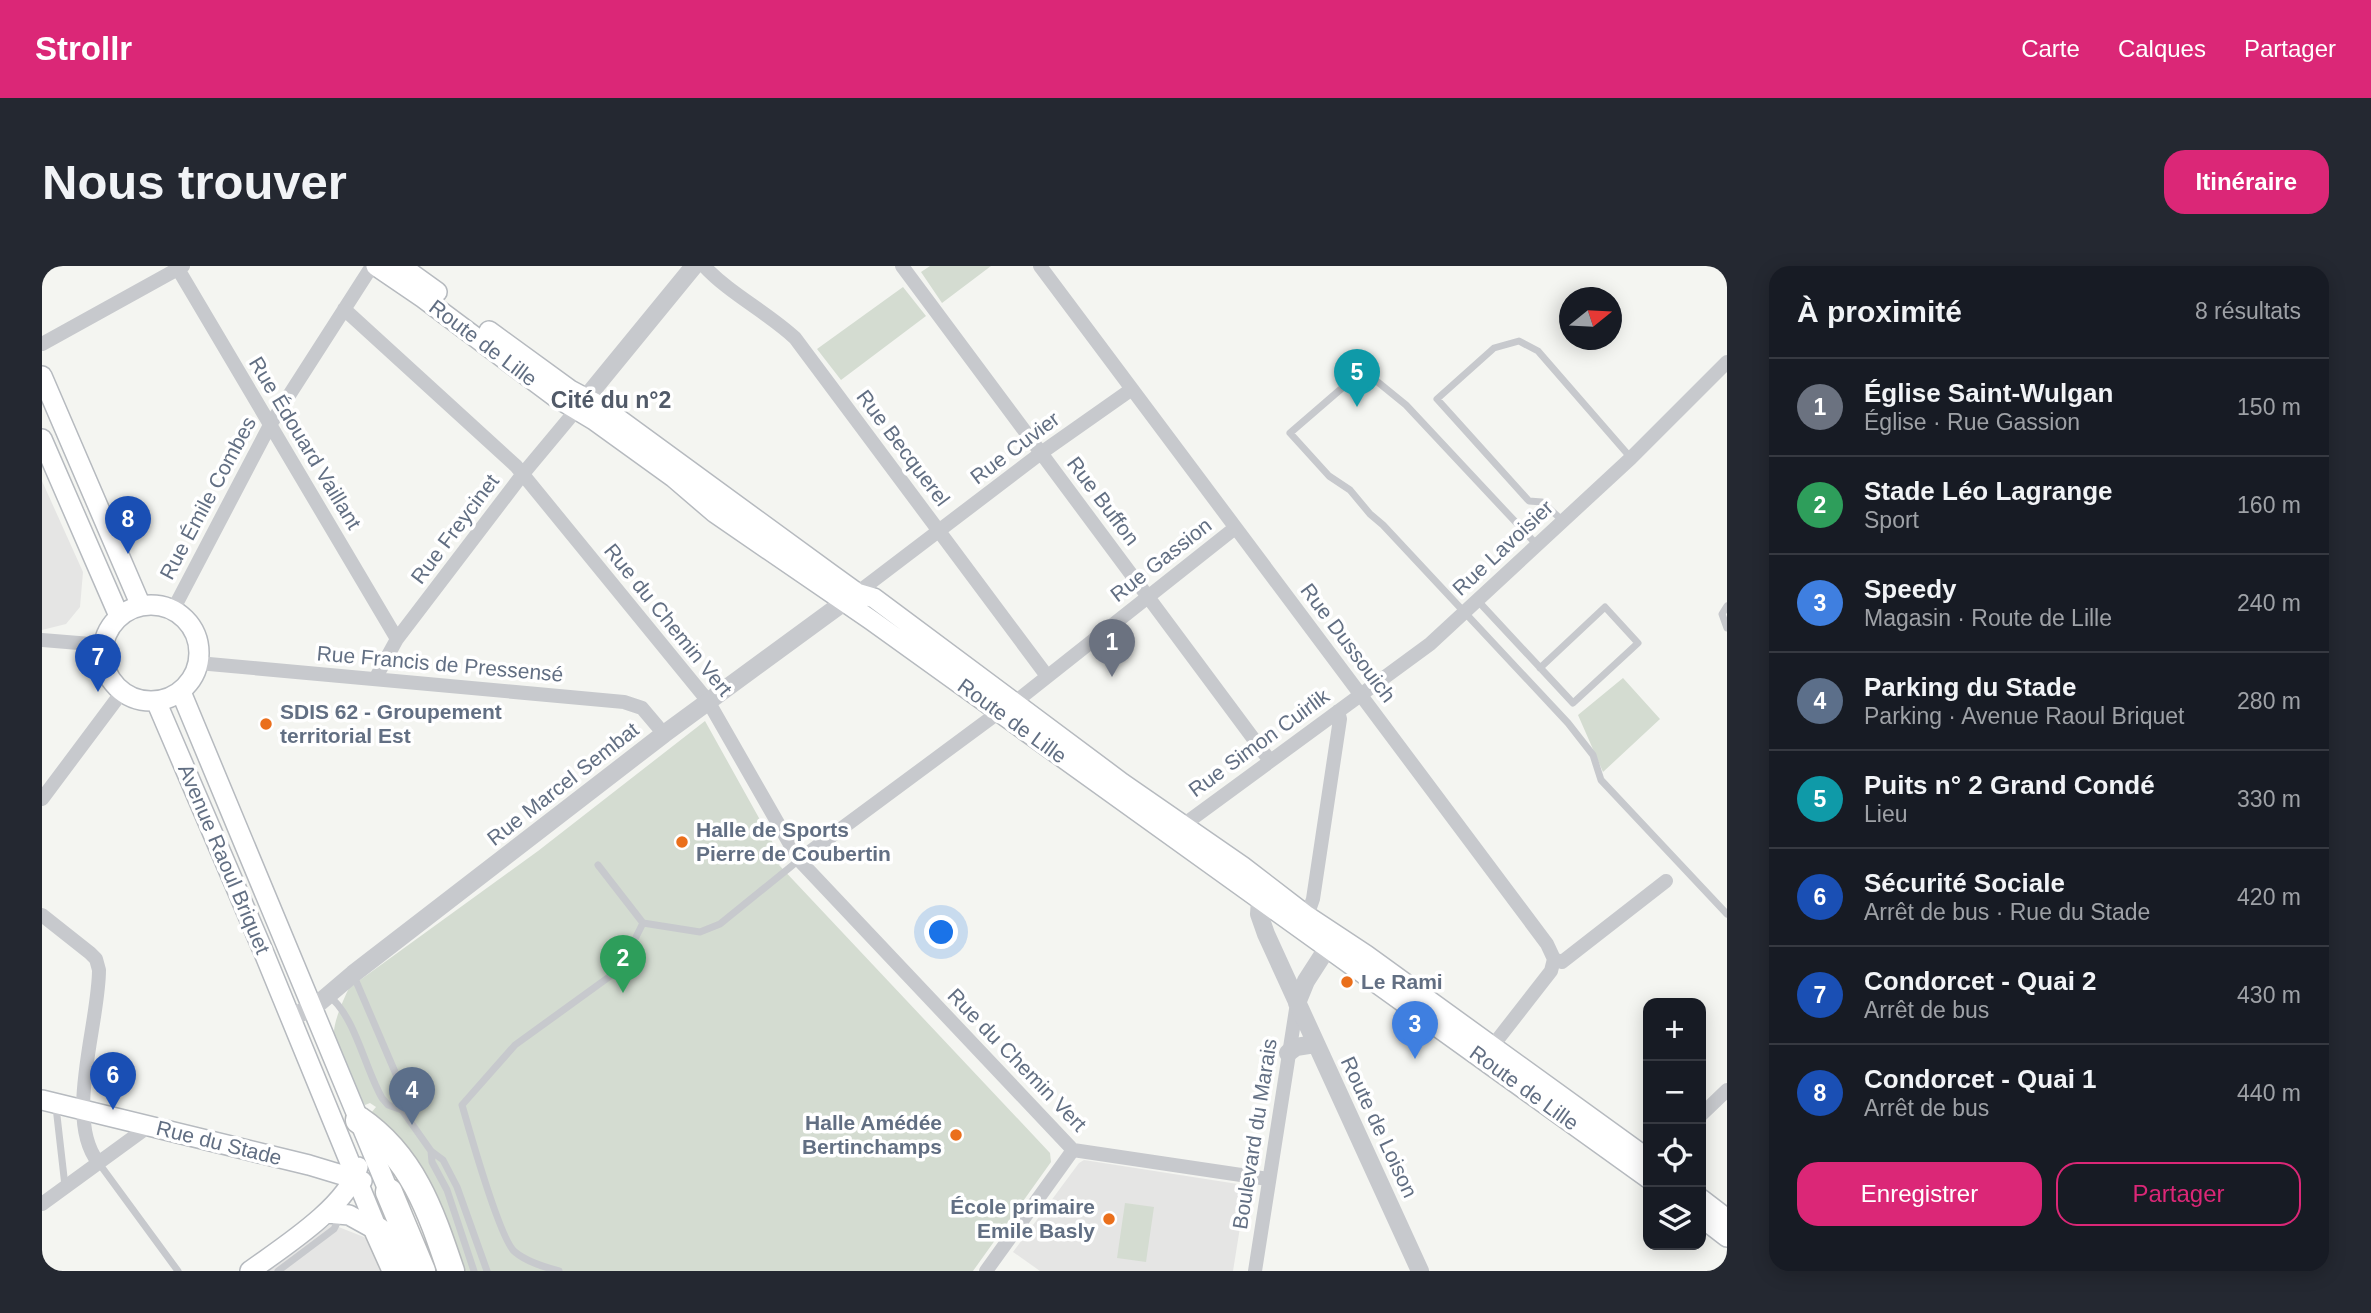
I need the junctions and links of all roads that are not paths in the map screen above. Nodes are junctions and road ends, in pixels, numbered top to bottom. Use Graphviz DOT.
graph roads {
  1 [pos="374,266"];
  2 [pos="389,266"];
  3 [pos="401,266"];
  4 [pos="694,266"];
  5 [pos="704,266"];
  6 [pos="902,266"];
  7 [pos="1040,266"];
  8 [pos="180,267"];
  9 [pos="344,310"];
  10 [pos="42,344"];
  11 [pos="1727,362"];
  12 [pos="42,376"];
  13 [pos="1132,389"];
  14 [pos="581,404"];
  15 [pos="270,425"];
  16 [pos="42,439"];
  17 [pos="1041,453"];
  18 [pos="1631,458"];
  19 [pos="522,475"];
  20 [pos="1563,521"];
  21 [pos="1235,528"];
  22 [pos="939,531"];
  23 [pos="1537,545"];
  24 [pos="1148,597"];
  25 [pos="856,600"];
  26 [pos="1477,600"];
  27 [pos="141,606"];
  28 [pos="1727,606"];
  29 [pos="173,610"];
  30 [pos="1465,612"];
  31 [pos="119,616"];
  32 [pos="891,623"];
  33 [pos="1727,628"];
  34 [pos="397,639"];
  35 [pos="42,640"];
  36 [pos="103,645"];
  37 [pos="198,663"];
  38 [pos="1540,668"];
  39 [pos="1047,676"];
  40 [pos="375,679"];
  41 [pos="122,692"];
  42 [pos="181,692"];
  43 [pos="1361,695"];
  44 [pos="708,701"];
  45 [pos="156,702"];
  46 [pos="1006,708"];
  47 [pos="1338,711"];
  48 [pos="1045,726"];
  49 [pos="664,734"];
  50 [pos="1270,761"];
  51 [pos="42,799"];
  52 [pos="1182,826"];
  53 [pos="799,860"];
  54 [pos="598,865"];
  55 [pos="1666,881"];
  56 [pos="1270,898"];
  57 [pos="1727,914"];
  58 [pos="42,915"];
  59 [pos="1307,916"];
  60 [pos="643,923"];
  61 [pos="1332,941"];
  62 [pos="287,942"];
  63 [pos="264,953"];
  64 [pos="1554,959"];
  65 [pos="353,974"];
  66 [pos="321,1002"];
  67 [pos="1297,1003"];
  68 [pos="290,1017"];
  69 [pos="1315,1044"];
  70 [pos="1491,1048"];
  71 [pos="1288,1053"];
  72 [pos="1727,1090"];
  73 [pos="49,1101"];
  74 [pos="82,1109"];
  75 [pos="402,1110"];
  76 [pos="1706,1110"];
  77 [pos="149,1126"];
  78 [pos="363,1128"];
  79 [pos="1632,1147"];
  80 [pos="1073,1150"];
  81 [pos="431,1151"];
  82 [pos="98,1163"];
  83 [pos="1643,1163"];
  84 [pos="1643,1166"];
  85 [pos="356,1178"];
  86 [pos="1268,1179"];
  87 [pos="65,1187"];
  88 [pos="389,1192"];
  89 [pos="1706,1203"];
  90 [pos="42,1204"];
  91 [pos="336,1208"];
  92 [pos="1727,1219"];
  93 [pos="1706,1221"];
  94 [pos="378,1231"];
  95 [pos="438,1232"];
  96 [pos="1727,1237"];
  97 [pos="178,1271"];
  98 [pos="250,1271"];
  99 [pos="278,1271"];
  100 [pos="396,1271"];
  101 [pos="422,1271"];
  102 [pos="451,1271"];
  103 [pos="474,1271"];
  104 [pos="487,1271"];
  105 [pos="559,1271"];
  106 [pos="986,1271"];
  107 [pos="1255,1271"];
  108 [pos="1420,1271"];
  1 -- 9 [label="street, Rue Émile Combes"];
  1 -- 14 [label="main road, Route de Lille"];
  2 -- 14 [label="lane"];
  3 -- 14 [label="main road, Route de Lille"];
  4 -- 14 [label="street"];
  5 -- 22 [label="street, Rue Becquerel"];
  6 -- 17 [label="street, Rue Buffon"];
  7 -- 13 [label="street, Rue Dussouich"];
  8 -- 10 [label="street"];
  8 -- 15 [label="street, Rue Édouard Vaillant"];
  9 -- 15 [label="street, Rue Émile Combes"];
  9 -- 19 [label="street, Rue du Chemin Vert"];
  11 -- 18 [label="street, Rue Lavoisier"];
  12 -- 27 [label="main road"];
  13 -- 17 [label="street, Rue Cuvier"];
  13 -- 21 [label="street, Rue Dussouich"];
  14 -- 19 [label="street, Rue Freycinet"];
  14 -- 25 [label="main road, Route de Lille"];
  15 -- 29 [label="street, Rue Émile Combes"];
  15 -- 34 [label="street, Rue Édouard Vaillant"];
  16 -- 31 [label="main road"];
  17 -- 22 [label="street, Rue Cuvier"];
  17 -- 24 [label="street, Rue Buffon"];
  18 -- 20 [label="street, Rue Lavoisier"];
  18 -- 20 [label="lane"];
  19 -- 34 [label="street, Rue Freycinet"];
  19 -- 44 [label="street, Rue du Chemin Vert"];
  20 -- 23 [label="street, Rue Lavoisier"];
  21 -- 24 [label="street, Rue Gassion"];
  21 -- 43 [label="street, Rue Dussouich"];
  22 -- 25 [label="street, Rue Cuvier"];
  22 -- 39 [label="street, Rue Becquerel"];
  23 -- 26 [label="street, Rue Lavoisier"];
  23 -- 30 [label="lane"];
  24 -- 39 [label="street, Rue Gassion"];
  24 -- 50 [label="street, Rue Buffon"];
  25 -- 44 [label="street, Rue Marcel Sembat"];
  25 -- 46 [label="main road, Route de Lille"];
  26 -- 30 [label="street, Rue Lavoisier"];
  26 -- 38 [label="lane"];
  27 -- 29 [label="main road"];
  27 -- 31 [label="main road"];
  28 -- 33 [label="lane"];
  29 -- 37 [label="main road"];
  30 -- 43 [label="street, Rue Lavoisier"];
  30 -- 57 [label="lane"];
  31 -- 36 [label="main road"];
  32 -- 48 [label="lane"];
  34 -- 40 [label="street, Rue Freycinet"];
  35 -- 36 [label="street"];
  36 -- 41 [label="main road"];
  37 -- 40 [label="street, Rue Francis de Pressensé"];
  37 -- 42 [label="main road"];
  38 -- 38 [label="lane"];
  39 -- 46 [label="street, Rue Gassion"];
  40 -- 49 [label="street, Rue Francis de Pressensé"];
  41 -- 45 [label="main road"];
  41 -- 51 [label="street"];
  42 -- 45 [label="main road"];
  42 -- 62 [label="main road, Avenue Raoul Briquet"];
  43 -- 47 [label="street, Rue Simon Cuirlik"];
  43 -- 64 [label="street, Rue Dussouich"];
  44 -- 49 [label="street, Rue Marcel Sembat"];
  44 -- 53 [label="street, Rue du Chemin Vert"];
  45 -- 63 [label="main road, Avenue Raoul Briquet"];
  46 -- 48 [label="main road, Route de Lille"];
  46 -- 53 [label="street, Rue Gassion"];
  46 -- 56 [label="main road, Route de Lille"];
  47 -- 50 [label="street, Rue Simon Cuirlik"];
  47 -- 59 [label="street"];
  48 -- 52 [label="main road, Route de Lille"];
  49 -- 65 [label="street, Rue Marcel Sembat"];
  50 -- 52 [label="street, Rue Simon Cuirlik"];
  52 -- 56 [label="main road, Route de Lille"];
  53 -- 60 [label="lane"];
  53 -- 80 [label="street, Rue du Chemin Vert"];
  54 -- 60 [label="lane"];
  55 -- 64 [label="street"];
  56 -- 59 [label="main road, Route de Lille"];
  56 -- 61 [label="main road, Route de Lille"];
  56 -- 67 [label="street, Route de Loison"];
  58 -- 74 [label="street"];
  59 -- 61 [label="main road, Route de Lille"];
  60 -- 105 [label="lane"];
  61 -- 67 [label="street"];
  61 -- 70 [label="main road, Route de Lille"];
  61 -- 79 [label="lane"];
  61 -- 84 [label="main road, Route de Lille"];
  62 -- 63 [label="lane"];
  62 -- 66 [label="main road, Avenue Raoul Briquet"];
  63 -- 68 [label="main road, Avenue Raoul Briquet"];
  64 -- 70 [label="street"];
  65 -- 66 [label="street, Rue Marcel Sembat"];
  65 -- 75 [label="lane"];
  66 -- 68 [label="street"];
  66 -- 75 [label="lane"];
  66 -- 78 [label="main road, Avenue Raoul Briquet"];
  67 -- 69 [label="street, Route de Loison"];
  67 -- 71 [label="street, Boulevard du Marais"];
  68 -- 85 [label="main road, Avenue Raoul Briquet"];
  69 -- 71 [label="street"];
  69 -- 108 [label="street, Route de Loison"];
  70 -- 79 [label="main road, Route de Lille"];
  71 -- 86 [label="street, Boulevard du Marais"];
  72 -- 76 [label="street"];
  73 -- 74 [label="main road, Rue du Stade"];
  73 -- 87 [label="lane"];
  74 -- 77 [label="main road, Rue du Stade"];
  74 -- 82 [label="street"];
  75 -- 81 [label="lane"];
  77 -- 82 [label="street"];
  77 -- 85 [label="main road, Rue du Stade"];
  78 -- 85 [label="main road"];
  78 -- 88 [label="main road, Avenue Raoul Briquet"];
  78 -- 95 [label="highway"];
  79 -- 83 [label="main road, Route de Lille"];
  80 -- 86 [label="street, Rue du Chemin Vert"];
  80 -- 106 [label="street"];
  81 -- 103 [label="lane"];
  81 -- 104 [label="lane"];
  82 -- 87 [label="street"];
  82 -- 97 [label="lane"];
  85 -- 88 [label="main road, Rue du Stade"];
  85 -- 91 [label="main road"];
  85 -- 94 [label="main road, Avenue Raoul Briquet"];
  86 -- 107 [label="street, Boulevard du Marais"];
  87 -- 90 [label="street"];
  88 -- 95 [label="highway"];
  88 -- 101 [label="highway"];
  89 -- 92 [label="main road"];
  91 -- 94 [label="main road"];
  91 -- 98 [label="main road"];
  91 -- 99 [label="lane"];
  93 -- 96 [label="main road"];
  94 -- 100 [label="highway"];
  95 -- 102 [label="highway"];
}
